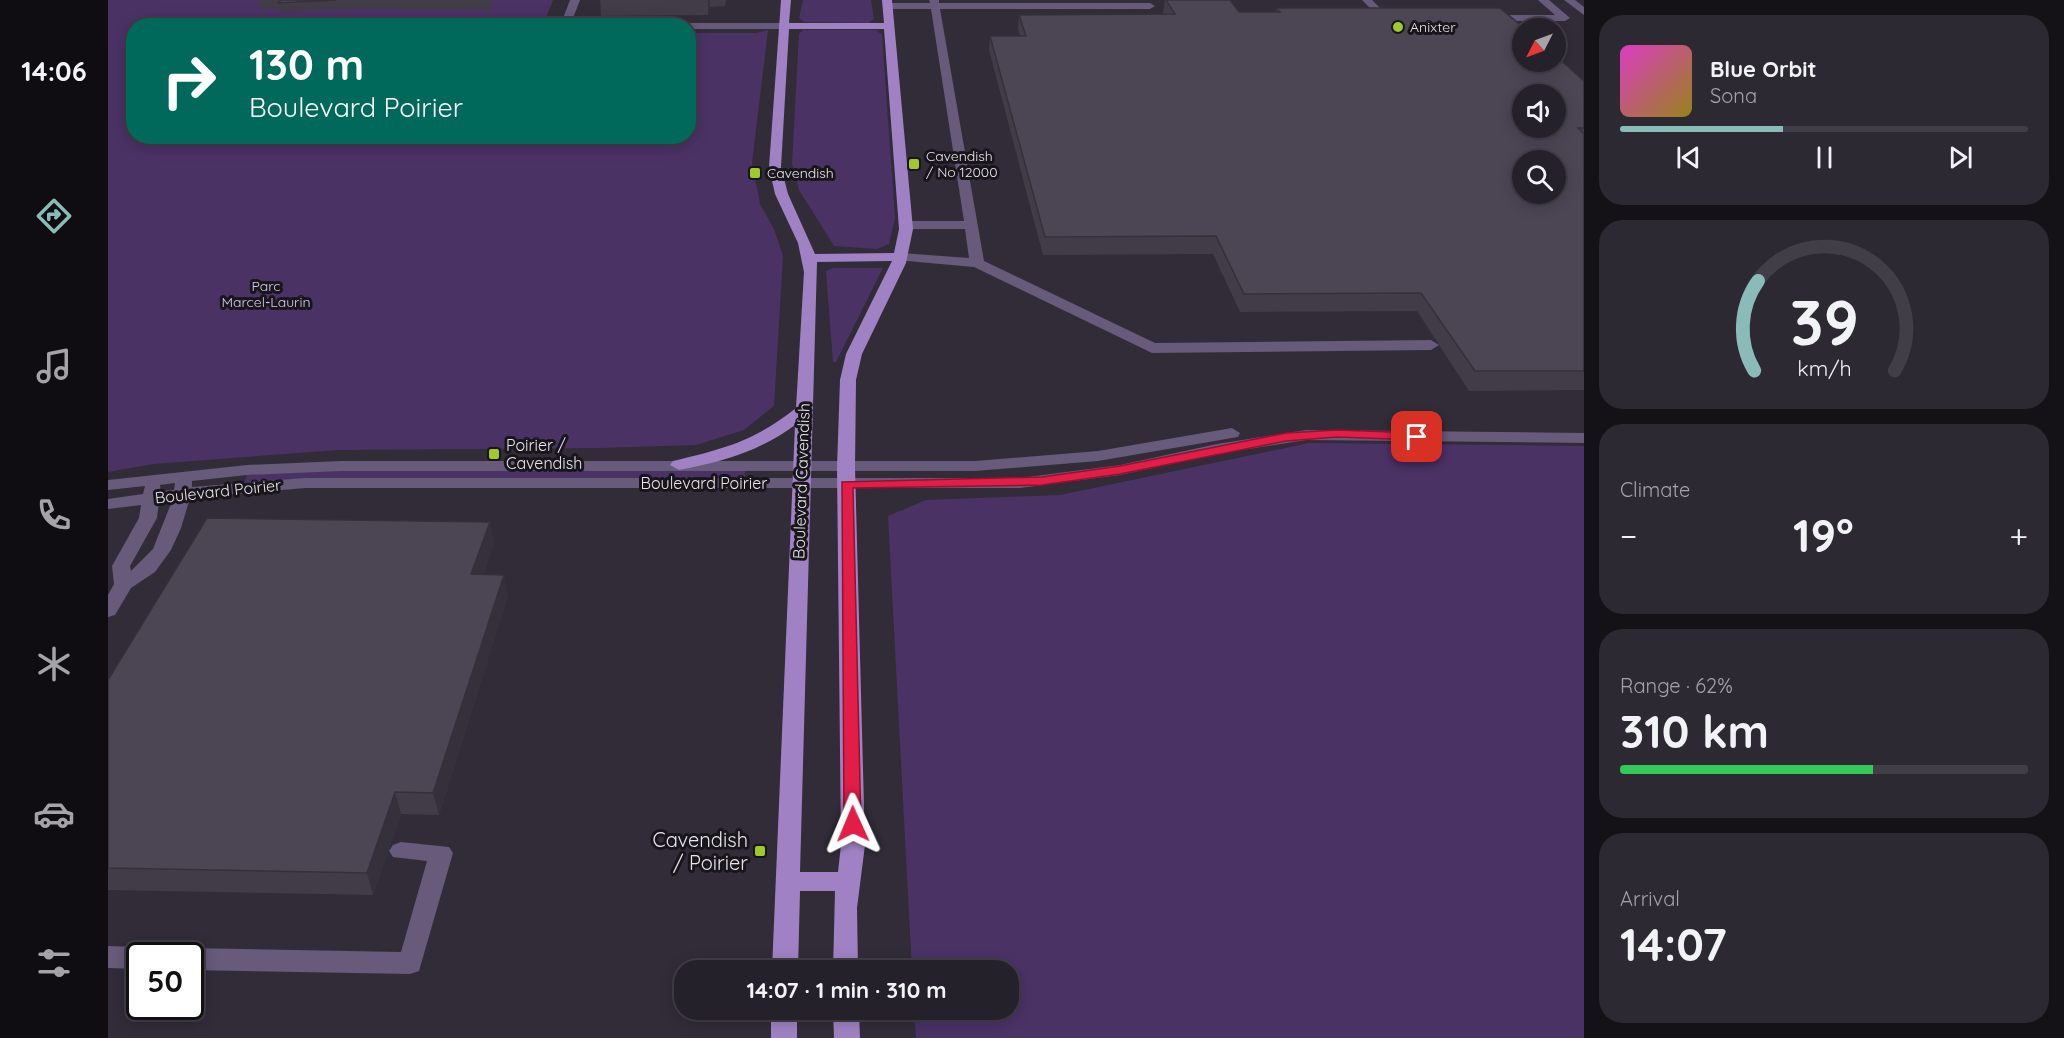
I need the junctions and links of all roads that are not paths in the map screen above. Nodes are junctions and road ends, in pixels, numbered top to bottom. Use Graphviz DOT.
graph roads {
  1 [pos="575,0"];
  2 [pos="786,0"];
  3 [pos="1367,0"];
  4 [pos="1543,0"];
  5 [pos="1569,0"];
  6 [pos="887,3"];
  7 [pos="935,3"];
  8 [pos="1153,4"];
  9 [pos="1584,12"];
  10 [pos="567,18"];
  11 [pos="1373,18"];
  12 [pos="1384,18"];
  13 [pos="1396,18"];
  14 [pos="1475,18"];
  15 [pos="696,26"];
  16 [pos="784,26"];
  17 [pos="890,26"];
  18 [pos="906,225"];
  19 [pos="972,225"];
  20 [pos="901,257"];
  21 [pos="810,258"];
  22 [pos="977,263"];
  23 [pos="1431,345"];
  24 [pos="804,410"];
  25 [pos="1584,426"];
  26 [pos="1584,438"];
  27 [pos="679,465"];
  28 [pos="802,475"];
  29 [pos="846,476"];
  30 [pos="154,479"];
  31 [pos="183,484"];
  32 [pos="108,485"];
  33 [pos="152,498"];
  34 [pos="108,504"];
  35 [pos="124,584"];
  36 [pos="108,611"];
  37 [pos="401,850"];
  38 [pos="848,881"];
  39 [pos="787,882"];
  40 [pos="108,957"];
  41 [pos="126,958"];
  42 [pos="204,959"];
  43 [pos="785,960"];
  44 [pos="846,960"];
  45 [pos="784,1020"];
  46 [pos="846,1020"];
  47 [pos="784,1038"];
  48 [pos="847,1038"];
  1 -- 10 [label="street"];
  2 -- 16 [label="main road, Boulevard Cavendish"];
  3 -- 12 [label="street"];
  4 -- 14 [label="street"];
  5 -- 9 [label="street"];
  6 -- 7 [label="street"];
  6 -- 17 [label="main road"];
  7 -- 8 [label="street"];
  7 -- 19 [label="street"];
  11 -- 12 [label="street"];
  12 -- 13 [label="street"];
  15 -- 16 [label="street"];
  16 -- 17 [label="main road"];
  16 -- 21 [label="main road, Boulevard Cavendish"];
  17 -- 18 [label="main road"];
  18 -- 19 [label="street"];
  18 -- 20 [label="main road"];
  19 -- 22 [label="street"];
  20 -- 21 [label="main road"];
  20 -- 22 [label="street"];
  20 -- 29 [label="main road"];
  21 -- 24 [label="main road, Boulevard Cavendish"];
  22 -- 23 [label="street"];
  24 -- 27 [label="main road"];
  24 -- 28 [label="main road, Boulevard Cavendish"];
  25 -- 29 [label="street, Boulevard Poirier"];
  26 -- 29 [label="street, Boulevard Poirier"];
  27 -- 28 [label="street, Boulevard Poirier"];
  27 -- 31 [label="street, Boulevard Poirier"];
  28 -- 29 [label="street, Boulevard Poirier"];
  28 -- 31 [label="street, Boulevard Poirier"];
  28 -- 39 [label="main road, Boulevard Cavendish"];
  29 -- 38 [label="main road"];
  30 -- 31 [label="street, Boulevard Poirier"];
  30 -- 32 [label="street, Boulevard Poirier"];
  30 -- 33 [label="street"];
  31 -- 33 [label="street, Boulevard Poirier"];
  31 -- 35 [label="street"];
  33 -- 34 [label="street, Boulevard Poirier"];
  33 -- 35 [label="street"];
  35 -- 36 [label="street"];
  37 -- 42 [label="street"];
  38 -- 39 [label="main road"];
  38 -- 44 [label="main road"];
  39 -- 43 [label="main road, Boulevard Cavendish"];
  40 -- 41 [label="street"];
  45 -- 47 [label="main road"];
  46 -- 48 [label="main road"];
}
